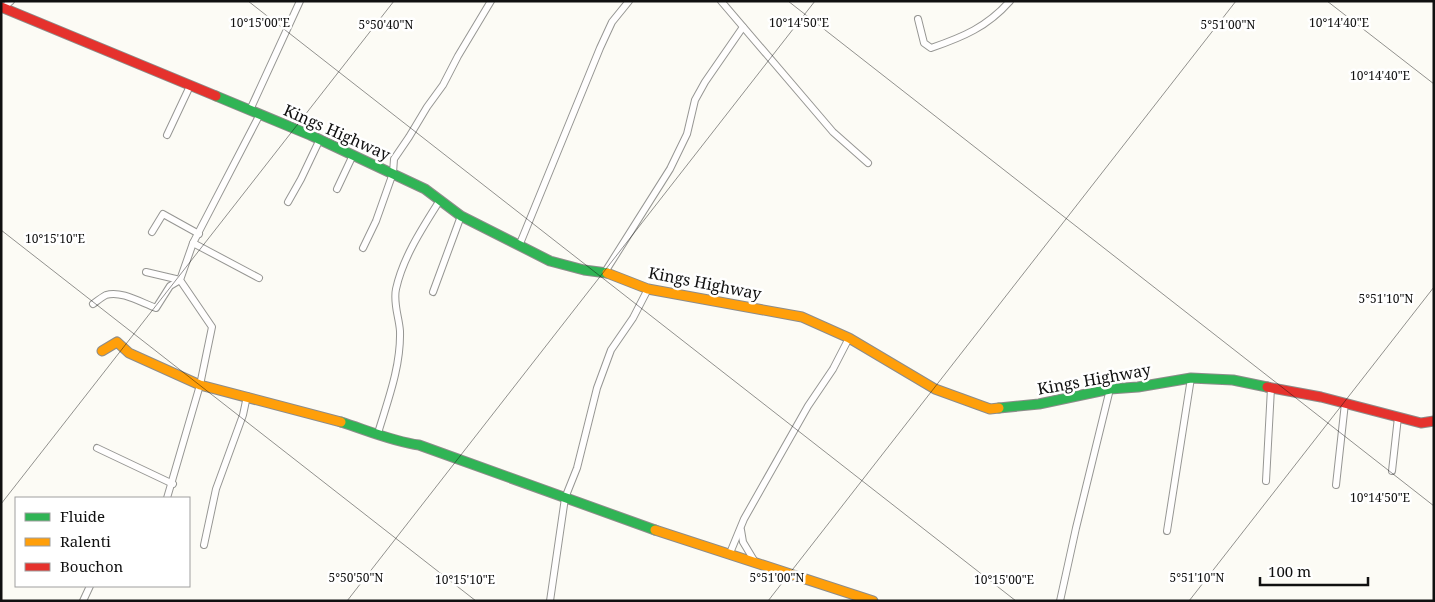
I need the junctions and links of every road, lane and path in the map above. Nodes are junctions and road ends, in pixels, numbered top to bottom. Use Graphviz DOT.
graph roads {
  1 [pos="11,1"];
  2 [pos="300,1"];
  3 [pos="491,1"];
  4 [pos="629,1"];
  5 [pos="721,1"];
  6 [pos="1010,1"];
  7 [pos="2,7"];
  8 [pos="918,19"];
  9 [pos="743,27"];
  10 [pos="190,86"];
  11 [pos="250,110"];
  12 [pos="260,114"];
  13 [pos="167,135"];
  14 [pos="320,140"];
  15 [pos="353,155"];
  16 [pos="868,163"];
  17 [pos="393,173"];
  18 [pos="338,189"];
  19 [pos="440,200"];
  20 [pos="288,202"];
  21 [pos="462,216"];
  22 [pos="152,232"];
  23 [pos="198,234"];
  24 [pos="193,243"];
  25 [pos="519,246"];
  26 [pos="363,248"];
  27 [pos="146,272"];
  28 [pos="605,272"];
  29 [pos="259,278"];
  30 [pos="180,280"];
  31 [pos="648,288"];
  32 [pos="433,292"];
  33 [pos="93,304"];
  34 [pos="849,338"];
  35 [pos="102,351"];
  36 [pos="1191,378"];
  37 [pos="200,385"];
  38 [pos="1271,388"];
  39 [pos="1110,390"];
  40 [pos="247,396"];
  41 [pos="1344,403"];
  42 [pos="1398,417"];
  43 [pos="1434,421"];
  44 [pos="378,433"];
  45 [pos="98,448"];
  46 [pos="1392,471"];
  47 [pos="1266,481"];
  48 [pos="172,484"];
  49 [pos="1336,485"];
  50 [pos="167,497"];
  51 [pos="565,498"];
  52 [pos="740,528"];
  53 [pos="1167,531"];
  54 [pos="204,545"];
  55 [pos="730,553"];
  56 [pos="755,562"];
  57 [pos="90,587"];
  58 [pos="83,601"];
  59 [pos="550,601"];
  60 [pos="874,601"];
  61 [pos="1060,601"];
  1 -- 7 [label="street"];
  2 -- 11 [label="street"];
  3 -- 17 [label="street"];
  4 -- 25 [label="street"];
  5 -- 9 [label="street"];
  6 -- 8 [label="street"];
  7 -- 10 [label="street, Kings Highway"];
  9 -- 16 [label="street"];
  9 -- 28 [label="street"];
  10 -- 11 [label="street, Kings Highway"];
  10 -- 13 [label="street"];
  11 -- 12 [label="street, Kings Highway"];
  12 -- 14 [label="street, Kings Highway"];
  12 -- 23 [label="street"];
  14 -- 15 [label="street, Kings Highway"];
  14 -- 20 [label="street"];
  15 -- 17 [label="street, Kings Highway"];
  15 -- 18 [label="street"];
  17 -- 19 [label="street, Kings Highway"];
  17 -- 26 [label="street"];
  19 -- 21 [label="street, Kings Highway"];
  19 -- 44 [label="street"];
  21 -- 25 [label="street, Kings Highway"];
  21 -- 32 [label="street"];
  22 -- 23 [label="street"];
  23 -- 24 [label="street"];
  24 -- 29 [label="street"];
  24 -- 30 [label="street"];
  25 -- 28 [label="street, Kings Highway"];
  27 -- 30 [label="street"];
  28 -- 31 [label="street, Kings Highway"];
  30 -- 33 [label="street"];
  30 -- 37 [label="street"];
  31 -- 34 [label="street, Kings Highway"];
  31 -- 51 [label="street"];
  34 -- 39 [label="street, Kings Highway"];
  34 -- 52 [label="street"];
  35 -- 37 [label="street"];
  36 -- 38 [label="street, Kings Highway"];
  36 -- 39 [label="street, Kings Highway"];
  36 -- 53 [label="street"];
  37 -- 40 [label="street"];
  37 -- 48 [label="street"];
  38 -- 41 [label="street, Kings Highway"];
  38 -- 47 [label="street"];
  39 -- 61 [label="street"];
  40 -- 44 [label="street"];
  40 -- 54 [label="street"];
  41 -- 42 [label="street, Kings Highway"];
  41 -- 49 [label="street"];
  42 -- 43 [label="street, Kings Highway"];
  42 -- 46 [label="street"];
  44 -- 51 [label="street"];
  45 -- 48 [label="street"];
  48 -- 50 [label="street"];
  51 -- 55 [label="street"];
  51 -- 59 [label="street"];
  52 -- 55 [label="street"];
  52 -- 56 [label="street"];
  55 -- 56 [label="street"];
  56 -- 60 [label="street"];
  57 -- 58 [label="street"];
}
